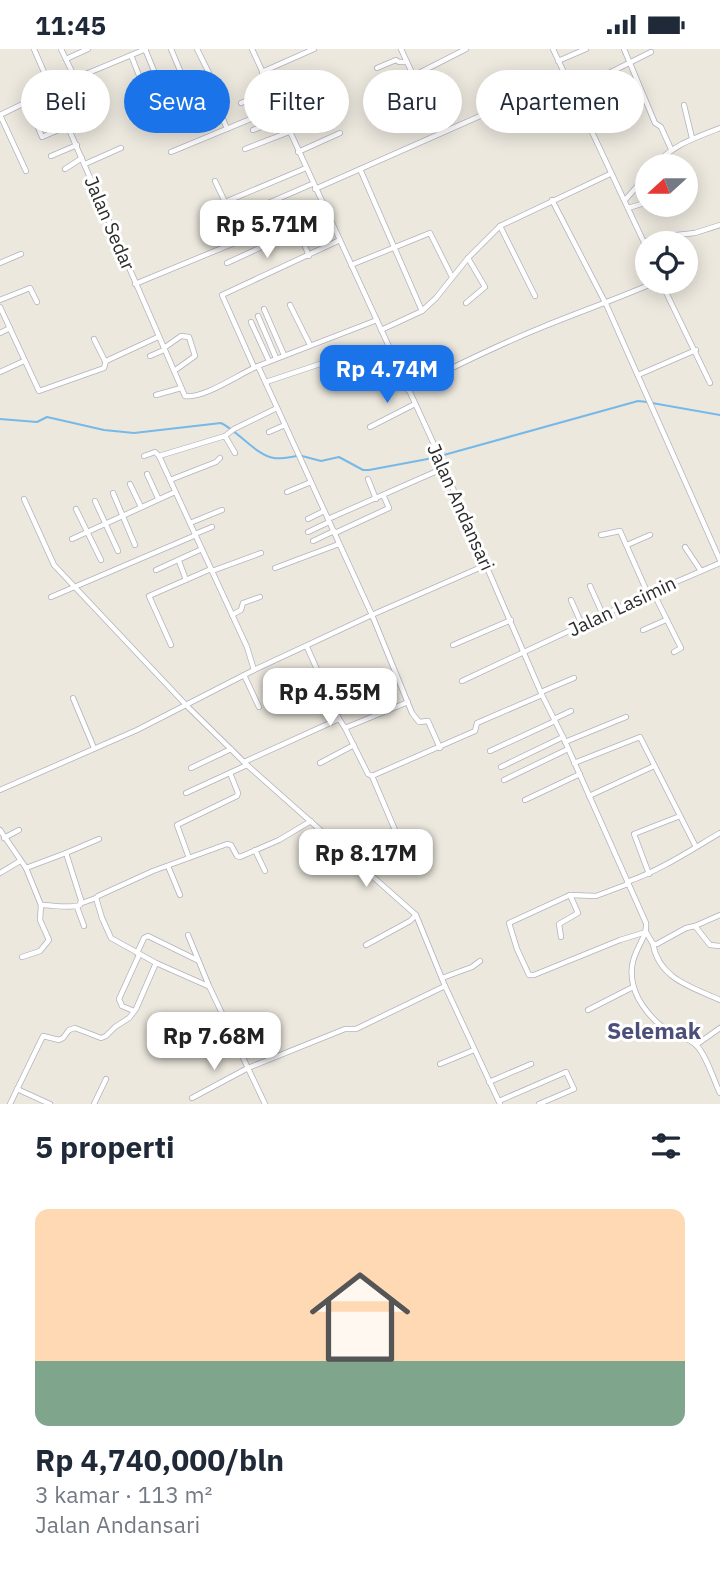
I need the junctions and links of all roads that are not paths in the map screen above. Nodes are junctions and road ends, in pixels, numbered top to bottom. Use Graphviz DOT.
graph roads {
  1 [pos="34,49"];
  2 [pos="61,49"];
  3 [pos="88,49"];
  4 [pos="145,49"];
  5 [pos="171,49"];
  6 [pos="197,49"];
  7 [pos="252,49"];
  8 [pos="314,49"];
  9 [pos="401,49"];
  10 [pos="466,49"];
  11 [pos="553,49"];
  12 [pos="586,49"];
  13 [pos="624,49"];
  14 [pos="651,52"];
  15 [pos="131,55"];
  16 [pos="66,59"];
  17 [pos="558,61"];
  18 [pos="407,62"];
  19 [pos="631,62"];
  20 [pos="377,68"];
  21 [pos="44,70"];
  22 [pos="72,70"];
  23 [pos="95,70"];
  24 [pos="137,70"];
  25 [pos="154,70"];
  26 [pos="180,70"];
  27 [pos="208,70"];
  28 [pos="261,70"];
  29 [pos="267,70"];
  30 [pos="410,70"];
  31 [pos="425,70"];
  32 [pos="562,70"];
  33 [pos="615,70"];
  34 [pos="244,102"];
  35 [pos="241,103"];
  36 [pos="21,104"];
  37 [pos="684,105"];
  38 [pos="0,115"];
  39 [pos="720,128"];
  40 [pos="71,133"];
  41 [pos="217,133"];
  42 [pos="286,133"];
  43 [pos="289,133"];
  44 [pos="440,133"];
  45 [pos="592,133"];
  46 [pos="340,134"];
  47 [pos="692,138"];
  48 [pos="76,145"];
  49 [pos="121,148"];
  50 [pos="246,149"];
  51 [pos="671,149"];
  52 [pos="171,152"];
  53 [pos="298,152"];
  54 [pos="666,154"];
  55 [pos="51,156"];
  56 [pos="83,162"];
  57 [pos="306,168"];
  58 [pos="65,169"];
  59 [pos="360,169"];
  60 [pos="26,171"];
  61 [pos="610,174"];
  62 [pos="215,181"];
  63 [pos="314,187"];
  64 [pos="635,189"];
  65 [pos="552,200"];
  66 [pos="625,200"];
  67 [pos="225,202"];
  68 [pos="324,206"];
  69 [pos="635,206"];
  70 [pos="628,208"];
  71 [pos="206,210"];
  72 [pos="328,216"];
  73 [pos="294,219"];
  74 [pos="227,221"];
  75 [pos="720,225"];
  76 [pos="500,226"];
  77 [pos="299,231"];
  78 [pos="639,231"];
  79 [pos="698,232"];
  80 [pos="340,240"];
  81 [pos="394,248"];
  82 [pos="21,254"];
  83 [pos="309,256"];
  84 [pos="468,258"];
  85 [pos="0,263"];
  86 [pos="227,263"];
  87 [pos="351,265"];
  88 [pos="452,277"];
  89 [pos="135,284"];
  90 [pos="635,291"];
  91 [pos="667,294"];
  92 [pos="535,296"];
  93 [pos="0,300"];
  94 [pos="37,302"];
  95 [pos="466,303"];
  96 [pos="606,304"];
  97 [pos="290,305"];
  98 [pos="0,307"];
  99 [pos="264,309"];
  100 [pos="422,311"];
  101 [pos="258,316"];
  102 [pos="377,320"];
  103 [pos="251,322"];
  104 [pos="10,328"];
  105 [pos="381,330"];
  106 [pos="0,333"];
  107 [pos="158,337"];
  108 [pos="94,339"];
  109 [pos="310,345"];
  110 [pos="164,349"];
  111 [pos="696,350"];
  112 [pos="284,355"];
  113 [pos="150,356"];
  114 [pos="276,358"];
  115 [pos="24,361"];
  116 [pos="269,361"];
  117 [pos="329,361"];
  118 [pos="105,362"];
  119 [pos="256,366"];
  120 [pos="174,371"];
  121 [pos="0,372"];
  122 [pos="638,375"];
  123 [pos="266,382"];
  124 [pos="710,383"];
  125 [pos="181,388"];
  126 [pos="408,390"];
  127 [pos="156,394"];
  128 [pos="415,404"];
  129 [pos="277,408"];
  130 [pos="285,425"];
  131 [pos="370,427"];
  132 [pos="229,432"];
  133 [pos="269,432"];
  134 [pos="235,453"];
  135 [pos="145,456"];
  136 [pos="159,456"];
  137 [pos="220,458"];
  138 [pos="444,468"];
  139 [pos="147,474"];
  140 [pos="368,479"];
  141 [pos="170,480"];
  142 [pos="311,482"];
  143 [pos="130,484"];
  144 [pos="175,492"];
  145 [pos="287,492"];
  146 [pos="113,493"];
  147 [pos="384,496"];
  148 [pos="158,498"];
  149 [pos="24,499"];
  150 [pos="376,499"];
  151 [pos="95,501"];
  152 [pos="141,507"];
  153 [pos="76,509"];
  154 [pos="222,510"];
  155 [pos="324,511"];
  156 [pos="123,516"];
  157 [pos="308,519"];
  158 [pos="329,520"];
  159 [pos="190,523"];
  160 [pos="106,524"];
  161 [pos="212,527"];
  162 [pos="334,532"];
  163 [pos="88,533"];
  164 [pos="307,533"];
  165 [pos="196,534"];
  166 [pos="601,535"];
  167 [pos="650,535"];
  168 [pos="72,539"];
  169 [pos="313,541"];
  170 [pos="339,544"];
  171 [pos="135,545"];
  172 [pos="627,545"];
  173 [pos="685,547"];
  174 [pos="202,548"];
  175 [pos="118,551"];
  176 [pos="261,553"];
  177 [pos="101,560"];
  178 [pos="179,561"];
  179 [pos="720,561"];
  180 [pos="486,565"];
  181 [pos="275,568"];
  182 [pos="156,570"];
  183 [pos="212,570"];
  184 [pos="701,571"];
  185 [pos="187,580"];
  186 [pos="77,585"];
  187 [pos="590,586"];
  188 [pos="651,593"];
  189 [pos="51,597"];
  190 [pos="260,597"];
  191 [pos="571,600"];
  192 [pos="232,615"];
  193 [pos="372,615"];
  194 [pos="603,615"];
  195 [pos="511,620"];
  196 [pos="666,620"];
  197 [pos="582,625"];
  198 [pos="643,630"];
  199 [pos="171,645"];
  200 [pos="453,645"];
  201 [pos="307,647"];
  202 [pos="524,651"];
  203 [pos="674,652"];
  204 [pos="254,670"];
  205 [pos="244,675"];
  206 [pos="574,678"];
  207 [pos="462,681"];
  208 [pos="325,689"];
  209 [pos="541,694"];
  210 [pos="73,698"];
  211 [pos="301,699"];
  212 [pos="408,702"];
  213 [pos="187,706"];
  214 [pos="259,707"];
  215 [pos="571,711"];
  216 [pos="626,717"];
  217 [pos="339,719"];
  218 [pos="554,720"];
  219 [pos="345,728"];
  220 [pos="564,740"];
  221 [pos="354,745"];
  222 [pos="94,748"];
  223 [pos="440,748"];
  224 [pos="231,749"];
  225 [pos="568,749"];
  226 [pos="490,751"];
  227 [pos="320,762"];
  228 [pos="246,763"];
  229 [pos="574,763"];
  230 [pos="654,766"];
  231 [pos="191,768"];
  232 [pos="501,768"];
  233 [pos="230,773"];
  234 [pos="580,774"];
  235 [pos="372,776"];
  236 [pos="504,780"];
  237 [pos="0,790"];
  238 [pos="186,793"];
  239 [pos="589,796"];
  240 [pos="525,800"];
  241 [pos="680,816"];
  242 [pos="311,821"];
  243 [pos="0,830"];
  244 [pos="19,831"];
  245 [pos="720,833"];
  246 [pos="398,837"];
  247 [pos="4,838"];
  248 [pos="99,839"];
  249 [pos="695,847"];
  250 [pos="255,850"];
  251 [pos="66,853"];
  252 [pos="190,858"];
  253 [pos="20,861"];
  254 [pos="168,866"];
  255 [pos="26,868"];
  256 [pos="265,871"];
  257 [pos="0,873"];
  258 [pos="649,874"];
  259 [pos="628,883"];
  260 [pos="180,895"];
  261 [pos="570,895"];
  262 [pos="96,898"];
  263 [pos="41,905"];
  264 [pos="79,905"];
  265 [pos="416,915"];
  266 [pos="720,915"];
  267 [pos="84,926"];
  268 [pos="695,926"];
  269 [pos="646,932"];
  270 [pos="188,935"];
  271 [pos="562,937"];
  272 [pos="653,944"];
  273 [pos="366,945"];
  274 [pos="720,946"];
  275 [pos="138,954"];
  276 [pos="22,957"];
  277 [pos="197,961"];
  278 [pos="480,961"];
  279 [pos="156,963"];
  280 [pos="442,978"];
  281 [pos="209,986"];
  282 [pos="446,986"];
  283 [pos="633,987"];
  284 [pos="720,1000"];
  285 [pos="588,1010"];
  286 [pos="134,1011"];
  287 [pos="720,1028"];
  288 [pos="696,1045"];
  289 [pos="474,1050"];
  290 [pos="440,1064"];
  291 [pos="531,1064"];
  292 [pos="248,1068"];
  293 [pos="106,1079"];
  294 [pos="489,1082"];
  295 [pos="17,1089"];
  296 [pos="720,1093"];
  297 [pos="192,1098"];
  298 [pos="500,1102"];
  299 [pos="96,1103"];
  300 [pos="10,1104"];
  301 [pos="51,1104"];
  302 [pos="265,1104"];
  303 [pos="539,1104"];
  1 -- 21 [label="street, Jalan Sedar"];
  2 -- 16 [label="street"];
  3 -- 16 [label="street"];
  4 -- 15 [label="street"];
  4 -- 25 [label="street"];
  5 -- 26 [label="street"];
  6 -- 27 [label="street"];
  7 -- 28 [label="street, Jalan Andansari"];
  8 -- 29 [label="street"];
  9 -- 18 [label="street"];
  10 -- 31 [label="street"];
  11 -- 17 [label="street"];
  12 -- 17 [label="street"];
  13 -- 19 [label="street"];
  14 -- 19 [label="street"];
  15 -- 23 [label="street"];
  15 -- 24 [label="street"];
  16 -- 22 [label="street"];
  17 -- 32 [label="street"];
  18 -- 20 [label="street"];
  18 -- 30 [label="street"];
  19 -- 33 [label="street"];
  19 -- 51 [label="street"];
  34 -- 35 [label="street"];
  36 -- 38 [label="street"];
  37 -- 47 [label="street"];
  38 -- 60 [label="street"];
  39 -- 47 [label="street"];
  40 -- 48 [label="street, Jalan Sedar"];
  41 -- 52 [label="street"];
  42 -- 50 [label="street"];
  43 -- 53 [label="street, Jalan Andansari"];
  44 -- 59 [label="street"];
  45 -- 61 [label="street"];
  46 -- 53 [label="street"];
  47 -- 51 [label="street"];
  48 -- 55 [label="street"];
  48 -- 56 [label="street, Jalan Sedar"];
  49 -- 56 [label="street"];
  51 -- 54 [label="street"];
  53 -- 57 [label="street, Jalan Andansari"];
  56 -- 58 [label="street"];
  56 -- 89 [label="street, Jalan Sedar"];
  57 -- 63 [label="street, Jalan Andansari"];
  57 -- 67 [label="street"];
  59 -- 63 [label="street"];
  59 -- 81 [label="street"];
  61 -- 65 [label="street"];
  61 -- 66 [label="street"];
  62 -- 67 [label="street"];
  63 -- 68 [label="street, Jalan Andansari"];
  63 -- 74 [label="street"];
  64 -- 66 [label="street"];
  65 -- 76 [label="street"];
  65 -- 96 [label="street"];
  66 -- 70 [label="street"];
  67 -- 71 [label="street"];
  68 -- 72 [label="street, Jalan Andansari"];
  68 -- 73 [label="street"];
  69 -- 70 [label="street"];
  70 -- 78 [label="street"];
  72 -- 77 [label="street"];
  72 -- 80 [label="street, Jalan Andansari"];
  73 -- 77 [label="street"];
  73 -- 89 [label="street"];
  75 -- 79 [label="street"];
  76 -- 84 [label="street"];
  76 -- 92 [label="street"];
  77 -- 83 [label="street"];
  77 -- 86 [label="street"];
  80 -- 83 [label="street"];
  80 -- 87 [label="street, Jalan Andansari"];
  81 -- 87 [label="street"];
  81 -- 88 [label="street"];
  81 -- 100 [label="street"];
  82 -- 85 [label="street"];
  83 -- 119 [label="street"];
  84 -- 88 [label="street"];
  84 -- 95 [label="street"];
  87 -- 102 [label="street, Jalan Andansari"];
  88 -- 100 [label="street"];
  89 -- 107 [label="street, Jalan Sedar"];
  90 -- 96 [label="street"];
  91 -- 111 [label="street"];
  93 -- 94 [label="street"];
  96 -- 122 [label="street"];
  96 -- 126 [label="street"];
  97 -- 109 [label="street"];
  98 -- 104 [label="street"];
  99 -- 112 [label="street"];
  100 -- 105 [label="street"];
  101 -- 114 [label="street"];
  102 -- 105 [label="street, Jalan Andansari"];
  102 -- 109 [label="street"];
  103 -- 116 [label="street"];
  104 -- 106 [label="street"];
  104 -- 115 [label="street"];
  105 -- 126 [label="street, Jalan Andansari"];
  107 -- 110 [label="street, Jalan Sedar"];
  107 -- 118 [label="street"];
  108 -- 118 [label="street"];
  109 -- 112 [label="street"];
  110 -- 113 [label="street"];
  110 -- 120 [label="street, Jalan Sedar"];
  110 -- 120 [label="street"];
  111 -- 122 [label="street"];
  111 -- 124 [label="street"];
  112 -- 114 [label="street"];
  114 -- 116 [label="street"];
  115 -- 118 [label="street"];
  115 -- 121 [label="street"];
  116 -- 119 [label="street"];
  117 -- 123 [label="street"];
  119 -- 123 [label="street"];
  119 -- 125 [label="street, Jalan Sedar"];
  120 -- 125 [label="street, Jalan Sedar"];
  122 -- 179 [label="street"];
  123 -- 129 [label="street"];
  125 -- 127 [label="street"];
  126 -- 128 [label="street, Jalan Andansari"];
  128 -- 131 [label="street"];
  128 -- 138 [label="street, Jalan Andansari"];
  129 -- 130 [label="street"];
  129 -- 132 [label="street"];
  130 -- 133 [label="street"];
  130 -- 142 [label="street"];
  132 -- 134 [label="street"];
  132 -- 136 [label="street"];
  135 -- 136 [label="street"];
  136 -- 141 [label="street"];
  137 -- 141 [label="street"];
  138 -- 147 [label="street"];
  138 -- 180 [label="street, Jalan Andansari"];
  139 -- 148 [label="street"];
  140 -- 150 [label="street"];
  141 -- 144 [label="street"];
  142 -- 145 [label="street"];
  142 -- 155 [label="street"];
  143 -- 152 [label="street"];
  144 -- 148 [label="street"];
  144 -- 159 [label="street"];
  146 -- 156 [label="street"];
  147 -- 150 [label="street"];
  147 -- 162 [label="street"];
  148 -- 152 [label="street"];
  149 -- 186 [label="street"];
  150 -- 158 [label="street"];
  151 -- 160 [label="street"];
  152 -- 156 [label="street"];
  153 -- 163 [label="street"];
  154 -- 159 [label="street"];
  155 -- 157 [label="street"];
  155 -- 158 [label="street"];
  156 -- 160 [label="street"];
  156 -- 171 [label="street"];
  158 -- 162 [label="street"];
  158 -- 164 [label="street"];
  159 -- 165 [label="street"];
  160 -- 163 [label="street"];
  160 -- 175 [label="street"];
  161 -- 165 [label="street"];
  162 -- 169 [label="street"];
  162 -- 170 [label="street"];
  163 -- 168 [label="street"];
  163 -- 177 [label="street"];
  165 -- 174 [label="street"];
  165 -- 186 [label="street"];
  166 -- 172 [label="street"];
  167 -- 172 [label="street"];
  170 -- 181 [label="street"];
  170 -- 193 [label="street"];
  172 -- 188 [label="street"];
  173 -- 184 [label="street"];
  174 -- 178 [label="street"];
  174 -- 183 [label="street"];
  176 -- 183 [label="street"];
  178 -- 182 [label="street"];
  178 -- 185 [label="street"];
  179 -- 184 [label="street, Jalan Lasimin"];
  180 -- 193 [label="street"];
  180 -- 195 [label="street, Jalan Andansari"];
  183 -- 185 [label="street"];
  183 -- 192 [label="street"];
  184 -- 188 [label="street, Jalan Lasimin"];
  185 -- 199 [label="street"];
  186 -- 189 [label="street"];
  186 -- 213 [label="street"];
  187 -- 194 [label="street"];
  188 -- 194 [label="street, Jalan Lasimin"];
  188 -- 196 [label="street"];
  190 -- 192 [label="street"];
  191 -- 197 [label="street"];
  192 -- 204 [label="street"];
  193 -- 201 [label="street"];
  193 -- 212 [label="street"];
  194 -- 197 [label="street, Jalan Lasimin"];
  195 -- 200 [label="street"];
  195 -- 202 [label="street, Jalan Andansari"];
  196 -- 198 [label="street"];
  196 -- 203 [label="street"];
  197 -- 202 [label="street, Jalan Lasimin"];
  201 -- 204 [label="street"];
  201 -- 208 [label="street"];
  202 -- 207 [label="street, Jalan Lasimin"];
  202 -- 209 [label="street, Jalan Andansari"];
  204 -- 205 [label="street"];
  205 -- 213 [label="street"];
  205 -- 214 [label="street"];
  206 -- 209 [label="street"];
  208 -- 211 [label="street"];
  208 -- 217 [label="street"];
  209 -- 218 [label="street, Jalan Andansari"];
  209 -- 223 [label="street"];
  210 -- 222 [label="street"];
  212 -- 219 [label="street"];
  212 -- 223 [label="street"];
  213 -- 222 [label="street"];
  213 -- 224 [label="street"];
  215 -- 218 [label="street"];
  216 -- 220 [label="street"];
  217 -- 219 [label="street"];
  217 -- 228 [label="street"];
  218 -- 220 [label="street, Jalan Andansari"];
  218 -- 226 [label="street"];
  219 -- 221 [label="street"];
  220 -- 225 [label="street, Jalan Andansari"];
  220 -- 232 [label="street"];
  221 -- 227 [label="street"];
  221 -- 235 [label="street"];
  222 -- 237 [label="street"];
  223 -- 235 [label="street"];
  224 -- 228 [label="street"];
  224 -- 231 [label="street"];
  225 -- 229 [label="street, Jalan Andansari"];
  225 -- 236 [label="street"];
  228 -- 233 [label="street"];
  228 -- 242 [label="street"];
  229 -- 230 [label="street"];
  229 -- 234 [label="street, Jalan Andansari"];
  230 -- 239 [label="street"];
  230 -- 241 [label="street"];
  233 -- 238 [label="street"];
  233 -- 252 [label="street"];
  234 -- 239 [label="street, Jalan Andansari"];
  234 -- 240 [label="street"];
  235 -- 246 [label="street"];
  239 -- 259 [label="street, Jalan Andansari"];
  241 -- 249 [label="street"];
  241 -- 258 [label="street"];
  242 -- 250 [label="street"];
  242 -- 265 [label="street"];
  243 -- 247 [label="street"];
  244 -- 247 [label="street"];
  245 -- 249 [label="street"];
  247 -- 253 [label="street"];
  248 -- 251 [label="street"];
  249 -- 258 [label="street"];
  250 -- 252 [label="street"];
  250 -- 256 [label="street"];
  251 -- 255 [label="street"];
  251 -- 264 [label="street"];
  252 -- 254 [label="street"];
  253 -- 255 [label="street"];
  253 -- 257 [label="street"];
  254 -- 260 [label="street"];
  254 -- 262 [label="street"];
  255 -- 263 [label="street"];
  258 -- 259 [label="street"];
  259 -- 261 [label="street"];
  259 -- 269 [label="street, Jalan Andansari"];
  261 -- 269 [label="street"];
  261 -- 271 [label="street"];
  262 -- 264 [label="street"];
  262 -- 275 [label="street"];
  263 -- 264 [label="street"];
  263 -- 276 [label="street"];
  264 -- 267 [label="street"];
  265 -- 273 [label="street"];
  265 -- 280 [label="street"];
  266 -- 268 [label="street"];
  268 -- 272 [label="street"];
  268 -- 274 [label="street"];
  269 -- 272 [label="street, Jalan Andansari"];
  269 -- 283 [label="street"];
  270 -- 277 [label="street"];
  272 -- 284 [label="street, Jalan Andansari"];
  275 -- 277 [label="street"];
  275 -- 279 [label="street"];
  275 -- 286 [label="street"];
  277 -- 281 [label="street"];
  278 -- 280 [label="street"];
  279 -- 281 [label="street"];
  279 -- 286 [label="street"];
  280 -- 282 [label="street"];
  281 -- 292 [label="street"];
  282 -- 289 [label="street"];
  282 -- 292 [label="street"];
  283 -- 285 [label="street"];
  283 -- 288 [label="street"];
  286 -- 295 [label="street"];
  287 -- 288 [label="street"];
  288 -- 296 [label="street"];
  289 -- 290 [label="street"];
  289 -- 294 [label="street"];
  291 -- 294 [label="street"];
  292 -- 297 [label="street"];
  292 -- 302 [label="street"];
  293 -- 299 [label="street"];
  294 -- 298 [label="street"];
  295 -- 300 [label="street"];
  295 -- 301 [label="street"];
  298 -- 303 [label="street"];
}
